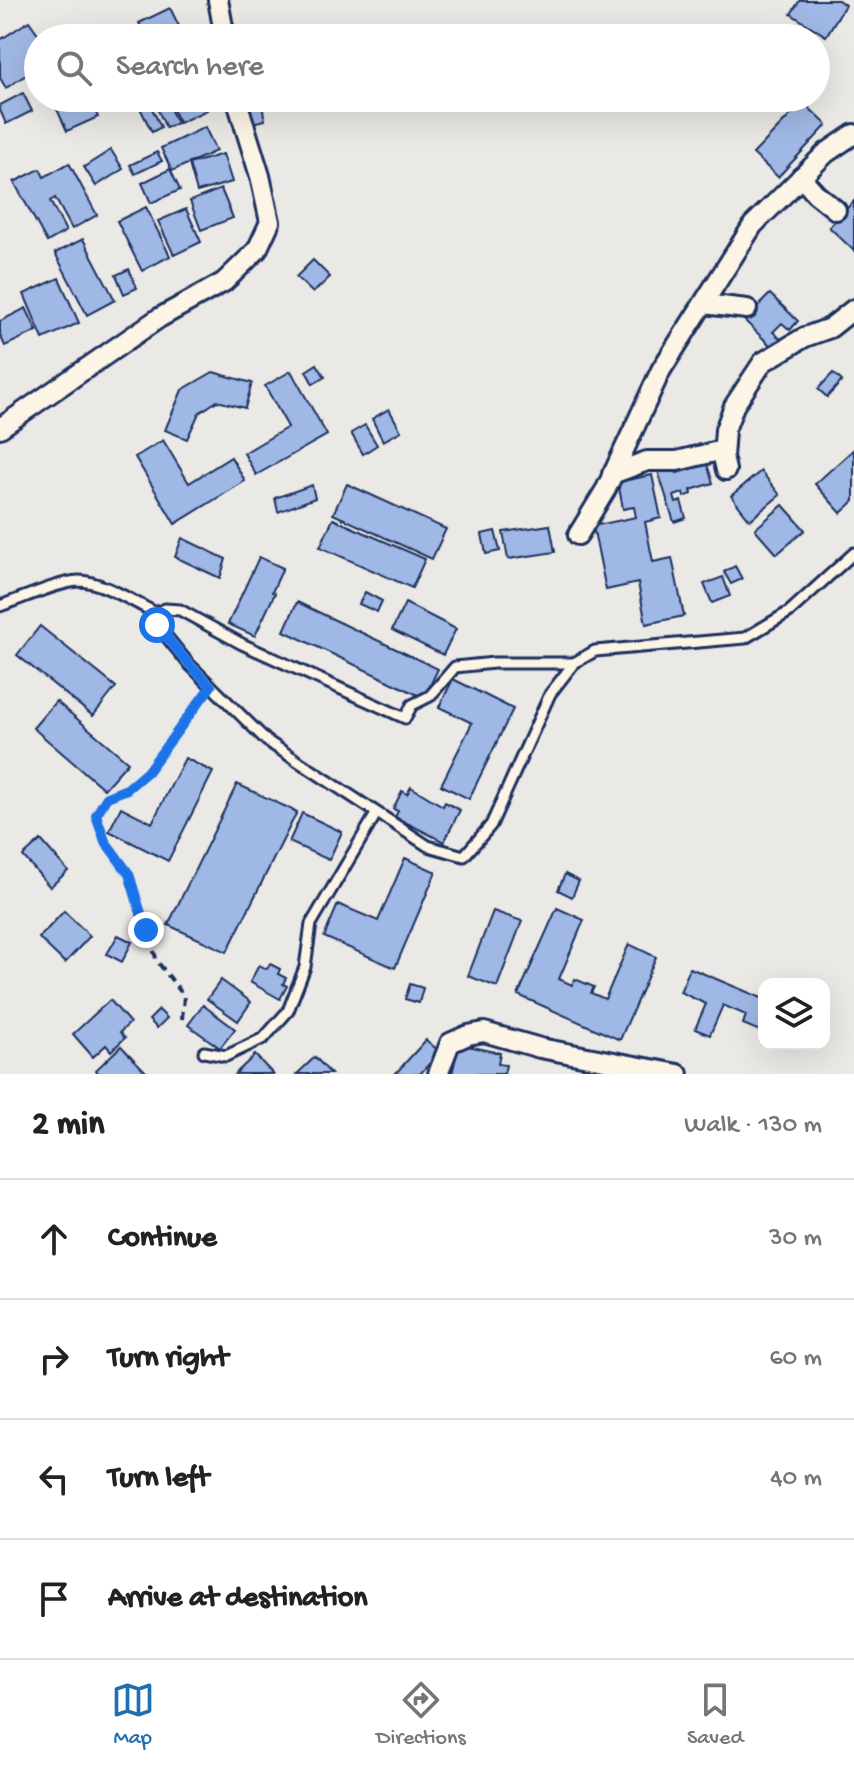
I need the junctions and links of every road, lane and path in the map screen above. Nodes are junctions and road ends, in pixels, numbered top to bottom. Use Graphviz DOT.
graph roads {
  1 [pos="218,0"];
  2 [pos="222,24"];
  3 [pos="240,112"];
  4 [pos="854,134"];
  5 [pos="801,177"];
  6 [pos="836,210"];
  7 [pos="704,304"];
  8 [pos="747,309"];
  9 [pos="854,309"];
  10 [pos="0,428"];
  11 [pos="723,450"];
  12 [pos="726,470"];
  13 [pos="612,474"];
  14 [pos="578,535"];
  15 [pos="854,553"];
  16 [pos="0,606"];
  17 [pos="156,613"];
  18 [pos="574,663"];
  19 [pos="211,686"];
  20 [pos="376,814"];
  21 [pos="182,1019"];
  22 [pos="204,1052"];
  23 [pos="438,1074"];
  24 [pos="678,1074"];
  1 -- 2 [label="street"];
  3 -- 10 [label="street"];
  4 -- 5 [label="street"];
  5 -- 6 [label="street"];
  5 -- 7 [label="street"];
  7 -- 8 [label="street"];
  7 -- 13 [label="street"];
  9 -- 11 [label="street"];
  11 -- 12 [label="street"];
  11 -- 13 [label="street"];
  13 -- 14 [label="street"];
  15 -- 18 [label="lane"];
  16 -- 17 [label="lane"];
  17 -- 18 [label="lane"];
  17 -- 19 [label="lane"];
  18 -- 20 [label="lane"];
  19 -- 20 [label="lane"];
  19 -- 21 [label="path"];
  20 -- 22 [label="lane"];
  23 -- 24 [label="street"];
}
